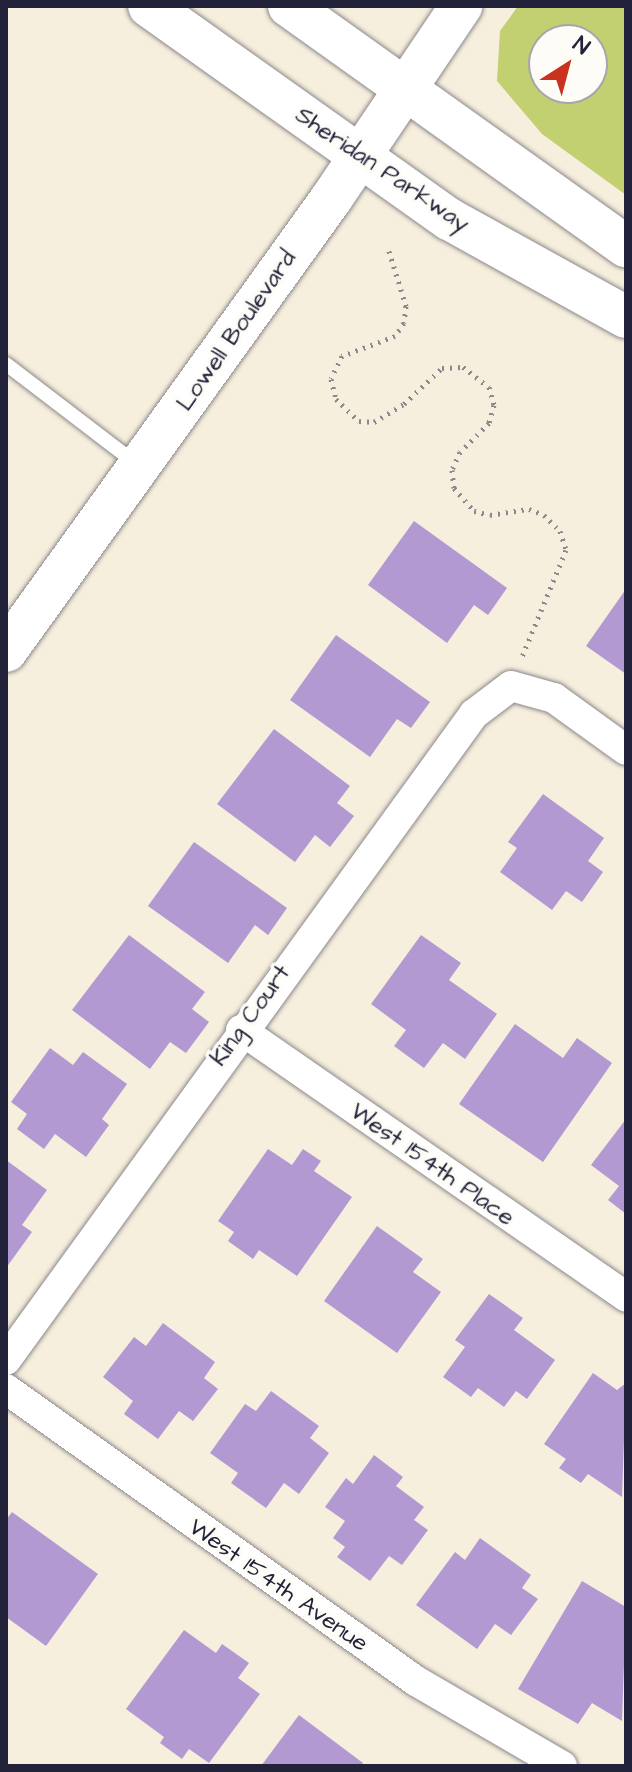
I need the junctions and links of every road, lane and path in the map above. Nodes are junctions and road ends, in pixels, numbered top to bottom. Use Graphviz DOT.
graph roads {
  1 [pos="149,6"];
  2 [pos="289,6"];
  3 [pos="461,6"];
  4 [pos="403,89"];
  5 [pos="359,157"];
  6 [pos="626,246"];
  7 [pos="389,251"];
  8 [pos="626,317"];
  9 [pos="6,364"];
  10 [pos="140,467"];
  11 [pos="6,651"];
  12 [pos="511,686"];
  13 [pos="626,750"];
  14 [pos="241,1030"];
  15 [pos="626,1297"];
  16 [pos="6,1360"];
  17 [pos="6,1389"];
  18 [pos="562,1766"];
  1 -- 5 [label="main road, Sheridan Parkway"];
  2 -- 4 [label="main road"];
  3 -- 4 [label="main road, Lowell Boulevard"];
  4 -- 5 [label="main road, Lowell Boulevard"];
  4 -- 6 [label="main road"];
  5 -- 8 [label="main road, Sheridan Parkway"];
  5 -- 10 [label="main road, Lowell Boulevard"];
  7 -- 12 [label="path"];
  9 -- 10 [label="lane"];
  10 -- 11 [label="main road, Lowell Boulevard"];
  12 -- 13 [label="street"];
  12 -- 14 [label="street, King Court"];
  14 -- 15 [label="street, West 154th Place"];
  14 -- 16 [label="street, King Court"];
  17 -- 18 [label="street, West 154th Avenue"];
}
